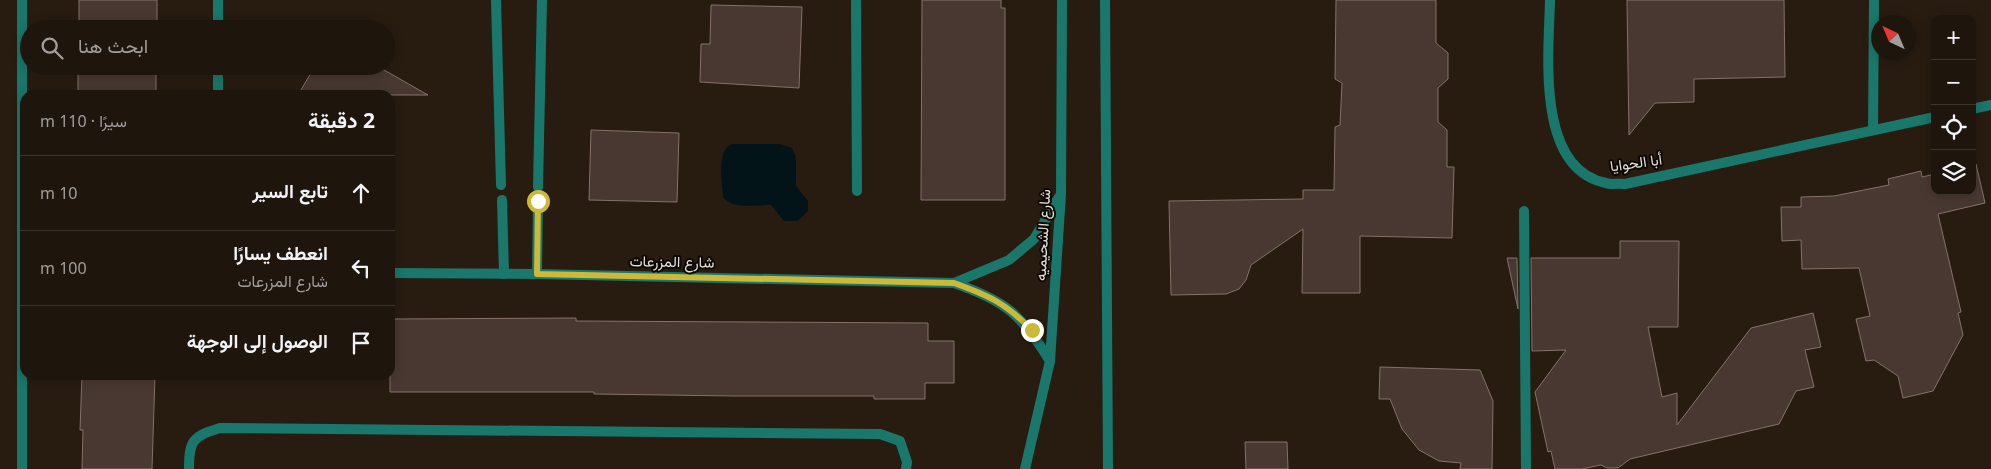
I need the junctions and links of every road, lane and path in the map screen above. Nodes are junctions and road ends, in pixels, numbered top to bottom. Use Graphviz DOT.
graph roads {
  1 [pos="22,0"];
  2 [pos="218,0"];
  3 [pos="496,0"];
  4 [pos="542,0"];
  5 [pos="856,0"];
  6 [pos="1062,0"];
  7 [pos="1105,0"];
  8 [pos="1550,0"];
  9 [pos="1874,0"];
  10 [pos="22,20"];
  11 [pos="218,20"];
  12 [pos="22,75"];
  13 [pos="218,75"];
  14 [pos="22,90"];
  15 [pos="218,90"];
  16 [pos="1991,105"];
  17 [pos="1976,108"];
  18 [pos="1931,118"];
  19 [pos="1873,130"];
  20 [pos="501,186"];
  21 [pos="538,187"];
  22 [pos="857,190"];
  23 [pos="1061,194"];
  24 [pos="502,200"];
  25 [pos="538,201"];
  26 [pos="1524,211"];
  27 [pos="395,273"];
  28 [pos="504,274"];
  29 [pos="537,274"];
  30 [pos="954,283"];
  31 [pos="1050,361"];
  32 [pos="22,380"];
  33 [pos="22,469"];
  34 [pos="189,469"];
  35 [pos="906,469"];
  36 [pos="1025,469"];
  37 [pos="1108,469"];
  38 [pos="1526,469"];
  1 -- 10 [label="street"];
  2 -- 11 [label="street"];
  3 -- 20 [label="street"];
  4 -- 21 [label="street"];
  5 -- 22 [label="street"];
  6 -- 23 [label="street, شارع الشحيميه"];
  7 -- 37 [label="street"];
  8 -- 19 [label="street, أبا الحوايا"];
  9 -- 19 [label="street"];
  12 -- 14 [label="street"];
  13 -- 15 [label="street"];
  16 -- 17 [label="street"];
  18 -- 19 [label="street, أبا الحوايا"];
  23 -- 30 [label="street, شارع المزرعات"];
  23 -- 31 [label="street, شارع الشحيميه"];
  24 -- 28 [label="street"];
  25 -- 29 [label="street"];
  26 -- 38 [label="street"];
  27 -- 28 [label="street, شارع المزرعات"];
  28 -- 29 [label="street, شارع المزرعات"];
  29 -- 30 [label="street, شارع المزرعات"];
  30 -- 31 [label="street, شارع المزرعات"];
  31 -- 36 [label="street, شارع الشحيميه"];
  32 -- 33 [label="street"];
  34 -- 35 [label="street"];
}
